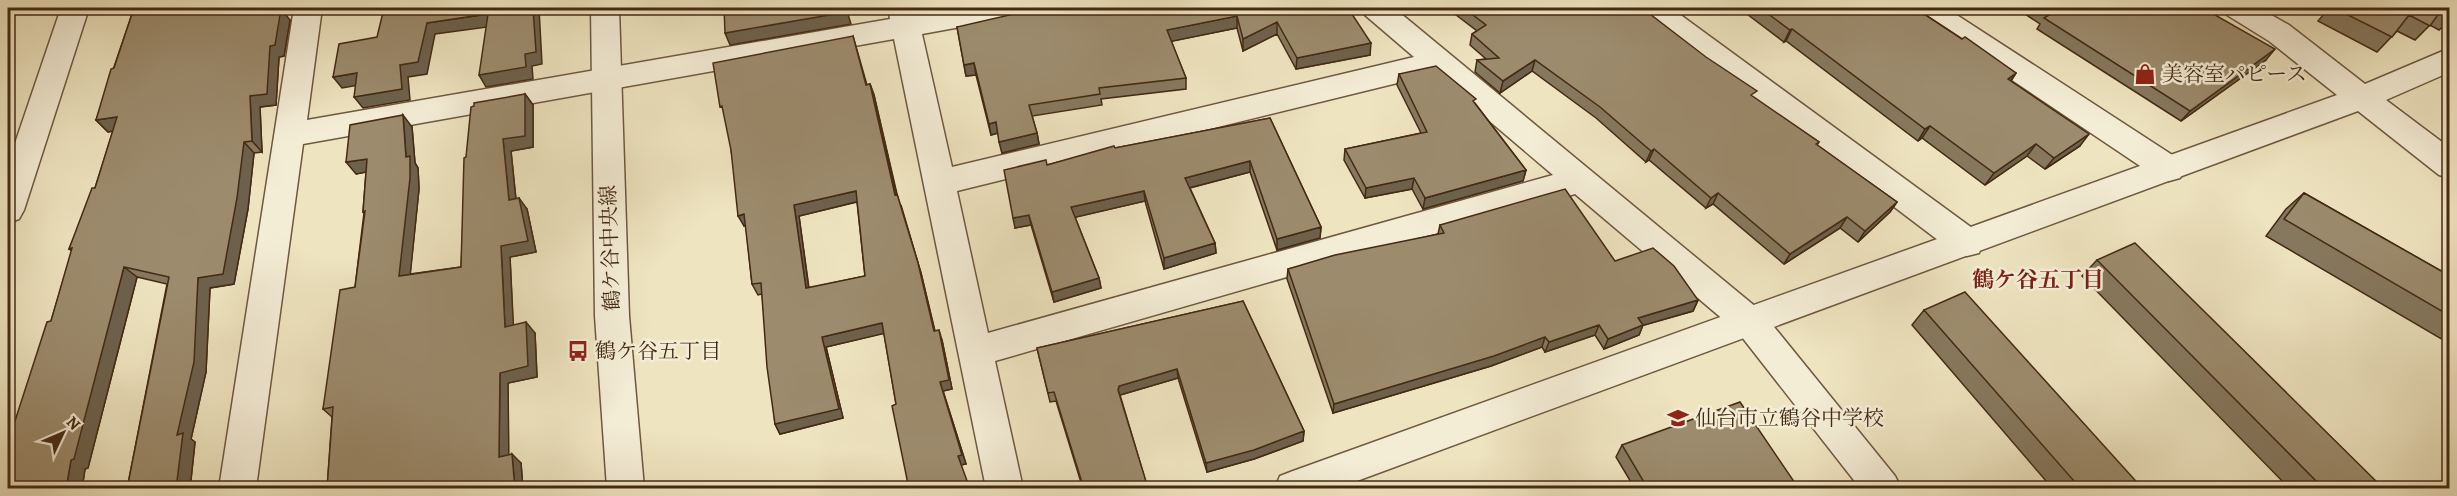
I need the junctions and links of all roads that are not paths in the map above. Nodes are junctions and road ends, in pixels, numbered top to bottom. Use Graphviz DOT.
graph roads {
  1 [pos="75,8"];
  2 [pos="308,8"];
  3 [pos="605,8"];
  4 [pos="1010,8"];
  5 [pos="1375,8"];
  6 [pos="1651,8"];
  7 [pos="1924,8"];
  8 [pos="2237,8"];
  9 [pos="904,17"];
  10 [pos="2450,59"];
  11 [pos="1440,62"];
  12 [pos="606,79"];
  13 [pos="2364,97"];
  14 [pos="289,135"];
  15 [pos="2450,166"];
  16 [pos="2169,169"];
  17 [pos="1580,180"];
  18 [pos="939,183"];
  19 [pos="8,210"];
  20 [pos="1966,243"];
  21 [pos="1750,322"];
  22 [pos="975,352"];
  23 [pos="237,489"];
  24 [pos="626,489"];
  25 [pos="1004,489"];
  26 [pos="1293,489"];
  27 [pos="1882,489"];
  1 -- 19 [label="street"];
  2 -- 14 [label="street"];
  3 -- 12 [label="street, 鶴ケ谷中央線"];
  4 -- 9 [label="street"];
  5 -- 11 [label="street"];
  6 -- 20 [label="street"];
  7 -- 16 [label="street"];
  8 -- 13 [label="street"];
  9 -- 12 [label="street"];
  9 -- 18 [label="street"];
  10 -- 13 [label="street"];
  11 -- 17 [label="street"];
  11 -- 18 [label="street"];
  12 -- 14 [label="street"];
  12 -- 24 [label="street, 鶴ケ谷中央線"];
  13 -- 15 [label="street"];
  13 -- 16 [label="street"];
  14 -- 23 [label="street"];
  16 -- 20 [label="street"];
  17 -- 21 [label="street"];
  17 -- 22 [label="street"];
  18 -- 22 [label="street"];
  20 -- 21 [label="street"];
  21 -- 26 [label="street"];
  21 -- 27 [label="street"];
  22 -- 25 [label="street"];
}
